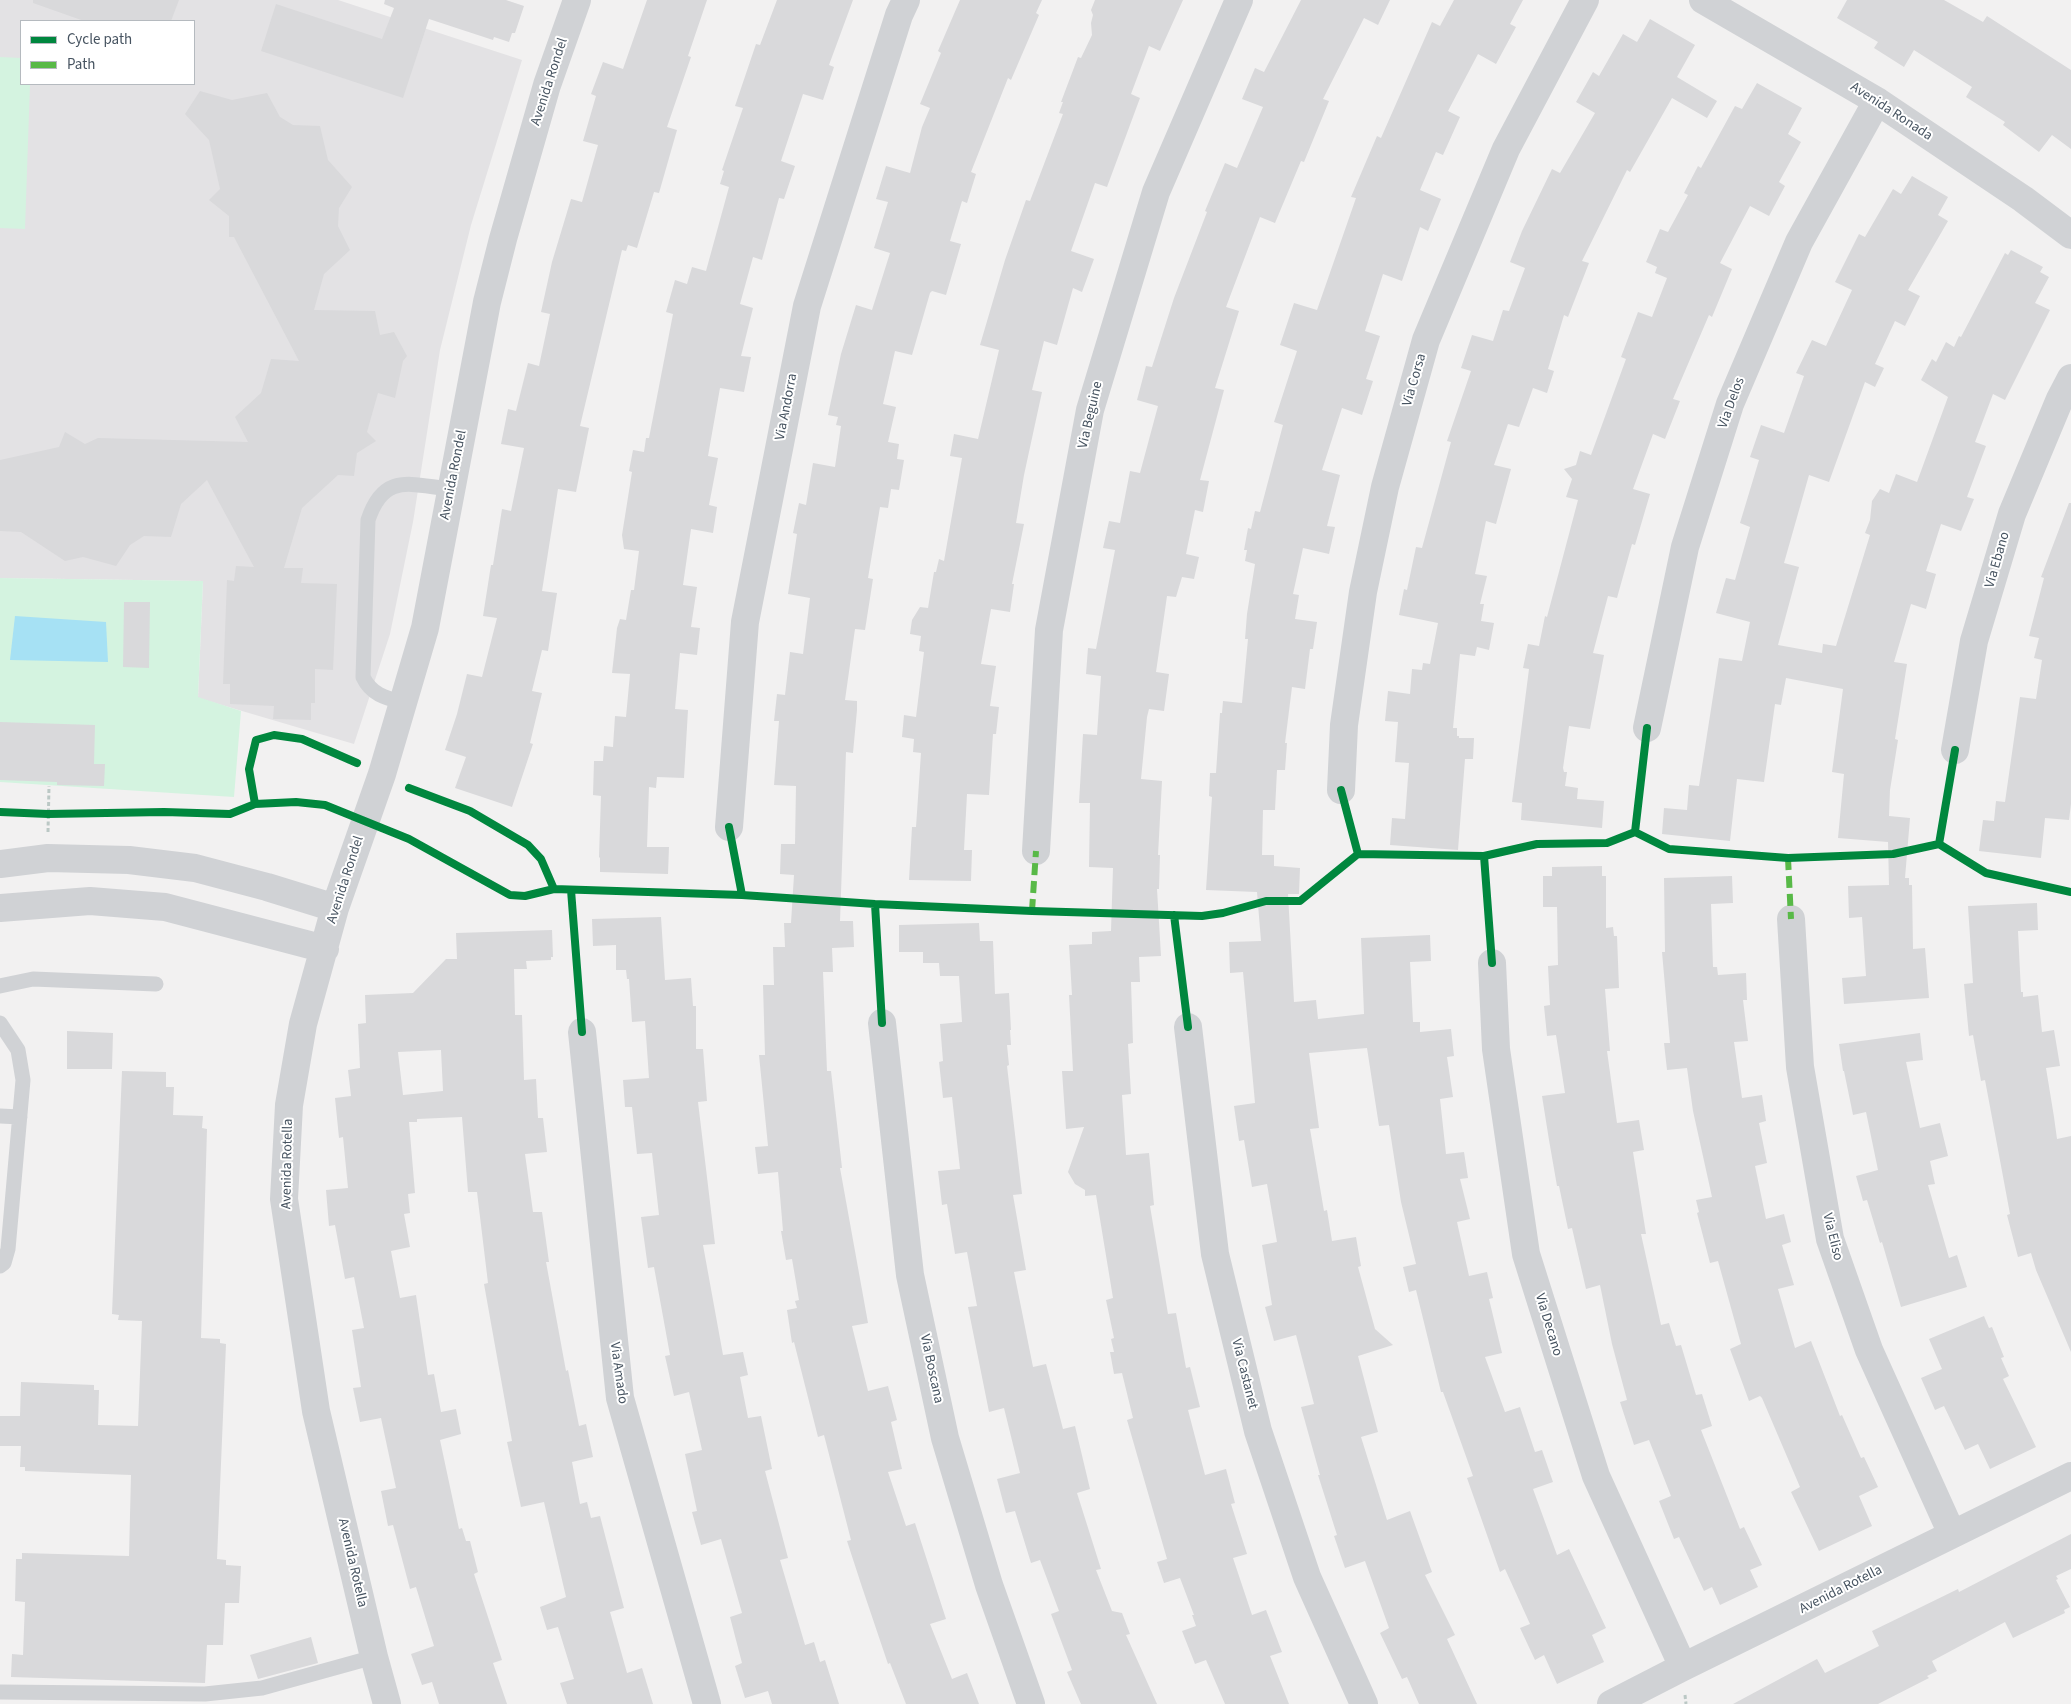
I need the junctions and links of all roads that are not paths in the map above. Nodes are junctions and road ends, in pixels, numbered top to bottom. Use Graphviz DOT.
graph roads {
  1 [pos="578,0"];
  2 [pos="906,0"];
  3 [pos="1239,0"];
  4 [pos="1585,0"];
  5 [pos="1703,0"];
  6 [pos="1877,101"];
  7 [pos="2071,236"];
  8 [pos="2071,378"];
  9 [pos="451,489"];
  10 [pos="402,702"];
  11 [pos="1647,728"];
  12 [pos="1955,750"];
  13 [pos="1341,790"];
  14 [pos="729,827"];
  15 [pos="1036,851"];
  16 [pos="0,864"];
  17 [pos="0,908"];
  18 [pos="335,908"];
  19 [pos="1792,919"];
  20 [pos="325,949"];
  21 [pos="1492,963"];
  22 [pos="156,984"];
  23 [pos="0,986"];
  24 [pos="0,1023"];
  25 [pos="882,1023"];
  26 [pos="1188,1027"];
  27 [pos="582,1032"];
  28 [pos="0,1116"];
  29 [pos="20,1117"];
  30 [pos="7,1188"];
  31 [pos="0,1266"];
  32 [pos="2071,1476"];
  33 [pos="1952,1534"];
  34 [pos="374,1657"];
  35 [pos="1683,1667"];
  36 [pos="0,1692"];
  37 [pos="387,1704"];
  38 [pos="707,1704"];
  39 [pos="1031,1704"];
  40 [pos="1364,1704"];
  41 [pos="1611,1704"];
  1 -- 9 [label="street, Avenida Rondel"];
  2 -- 14 [label="street, Via Andorra"];
  3 -- 15 [label="street, Via Beguine"];
  4 -- 13 [label="street, Via Corsa"];
  5 -- 6 [label="street, Avenida Ronada"];
  6 -- 7 [label="street, Avenida Ronada"];
  6 -- 11 [label="street, Via Delos"];
  8 -- 12 [label="street, Via Ebano"];
  9 -- 10 [label="street, Avenida Rondel"];
  9 -- 10 [label="lane"];
  10 -- 18 [label="street, Avenida Rondel"];
  16 -- 18 [label="street"];
  17 -- 20 [label="street"];
  18 -- 20 [label="street, Avenida Rondel"];
  19 -- 33 [label="street, Via Eliso"];
  20 -- 34 [label="street, Avenida Rotella"];
  21 -- 35 [label="street, Via Decano"];
  22 -- 23 [label="lane"];
  24 -- 29 [label="lane"];
  25 -- 39 [label="street, Via Boscana"];
  26 -- 40 [label="street, Via Castanet"];
  27 -- 38 [label="street, Via Amado"];
  28 -- 29 [label="lane"];
  29 -- 30 [label="lane"];
  30 -- 31 [label="lane"];
  32 -- 33 [label="street, Avenida Rotella"];
  33 -- 35 [label="street, Avenida Rotella"];
  34 -- 36 [label="lane"];
  34 -- 37 [label="street, Avenida Rotella"];
  35 -- 41 [label="street, Avenida Rotella"];
}
